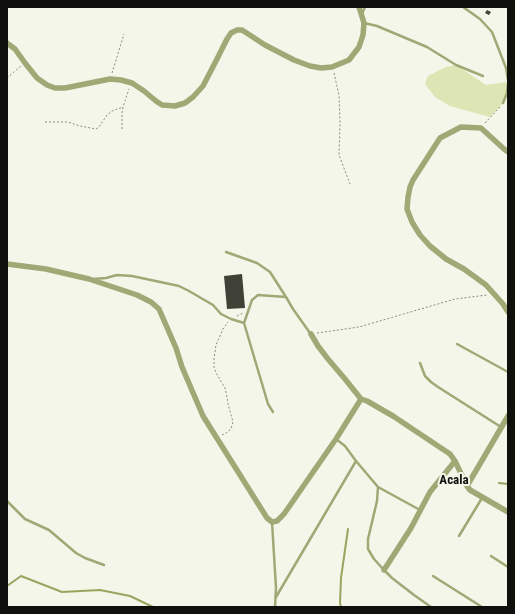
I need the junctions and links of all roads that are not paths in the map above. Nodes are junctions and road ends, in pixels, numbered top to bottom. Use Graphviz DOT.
graph roads {
  1 [pos="359,7"];
  2 [pos="365,7"];
  3 [pos="462,7"];
  4 [pos="362,15"];
  5 [pos="364,23"];
  6 [pos="7,43"];
  7 [pos="484,76"];
  8 [pos="508,80"];
  9 [pos="508,84"];
  10 [pos="503,103"];
  11 [pos="508,152"];
  12 [pos="226,252"];
  13 [pos="7,264"];
  14 [pos="89,279"];
  15 [pos="286,297"];
  16 [pos="508,312"];
  17 [pos="244,323"];
  18 [pos="311,334"];
  19 [pos="457,344"];
  20 [pos="420,363"];
  21 [pos="508,372"];
  22 [pos="361,400"];
  23 [pos="273,412"];
  24 [pos="508,416"];
  25 [pos="502,427"];
  26 [pos="336,439"];
  27 [pos="455,461"];
  28 [pos="356,462"];
  29 [pos="467,486"];
  30 [pos="378,487"];
  31 [pos="482,497"];
  32 [pos="7,500"];
  33 [pos="421,511"];
  34 [pos="508,512"];
  35 [pos="272,522"];
  36 [pos="459,536"];
  37 [pos="491,556"];
  38 [pos="104,566"];
  39 [pos="508,567"];
  40 [pos="384,570"];
  41 [pos="433,576"];
  42 [pos="276,597"];
  43 [pos="276,607"];
  44 [pos="431,607"];
  45 [pos="482,607"];
  1 -- 4 [label="street"];
  2 -- 4 [label="lane"];
  3 -- 8 [label="lane"];
  4 -- 5 [label="street"];
  5 -- 6 [label="street"];
  5 -- 7 [label="lane"];
  9 -- 10 [label="lane"];
  11 -- 16 [label="street"];
  12 -- 15 [label="lane"];
  13 -- 14 [label="street"];
  14 -- 17 [label="lane"];
  14 -- 35 [label="street"];
  15 -- 17 [label="lane"];
  15 -- 18 [label="lane"];
  17 -- 23 [label="lane"];
  18 -- 22 [label="street"];
  19 -- 21 [label="lane"];
  20 -- 25 [label="lane"];
  22 -- 26 [label="street"];
  22 -- 27 [label="street"];
  24 -- 25 [label="street"];
  25 -- 29 [label="street"];
  26 -- 28 [label="lane"];
  26 -- 35 [label="street"];
  27 -- 29 [label="street"];
  27 -- 33 [label="street"];
  28 -- 30 [label="lane"];
  28 -- 42 [label="lane"];
  29 -- 31 [label="street"];
  30 -- 33 [label="lane"];
  30 -- 40 [label="lane"];
  31 -- 34 [label="street"];
  31 -- 36 [label="lane"];
  32 -- 38 [label="lane"];
  33 -- 40 [label="street"];
  35 -- 42 [label="lane"];
  37 -- 39 [label="lane"];
  40 -- 44 [label="lane"];
  41 -- 45 [label="lane"];
  42 -- 43 [label="lane"];
}
